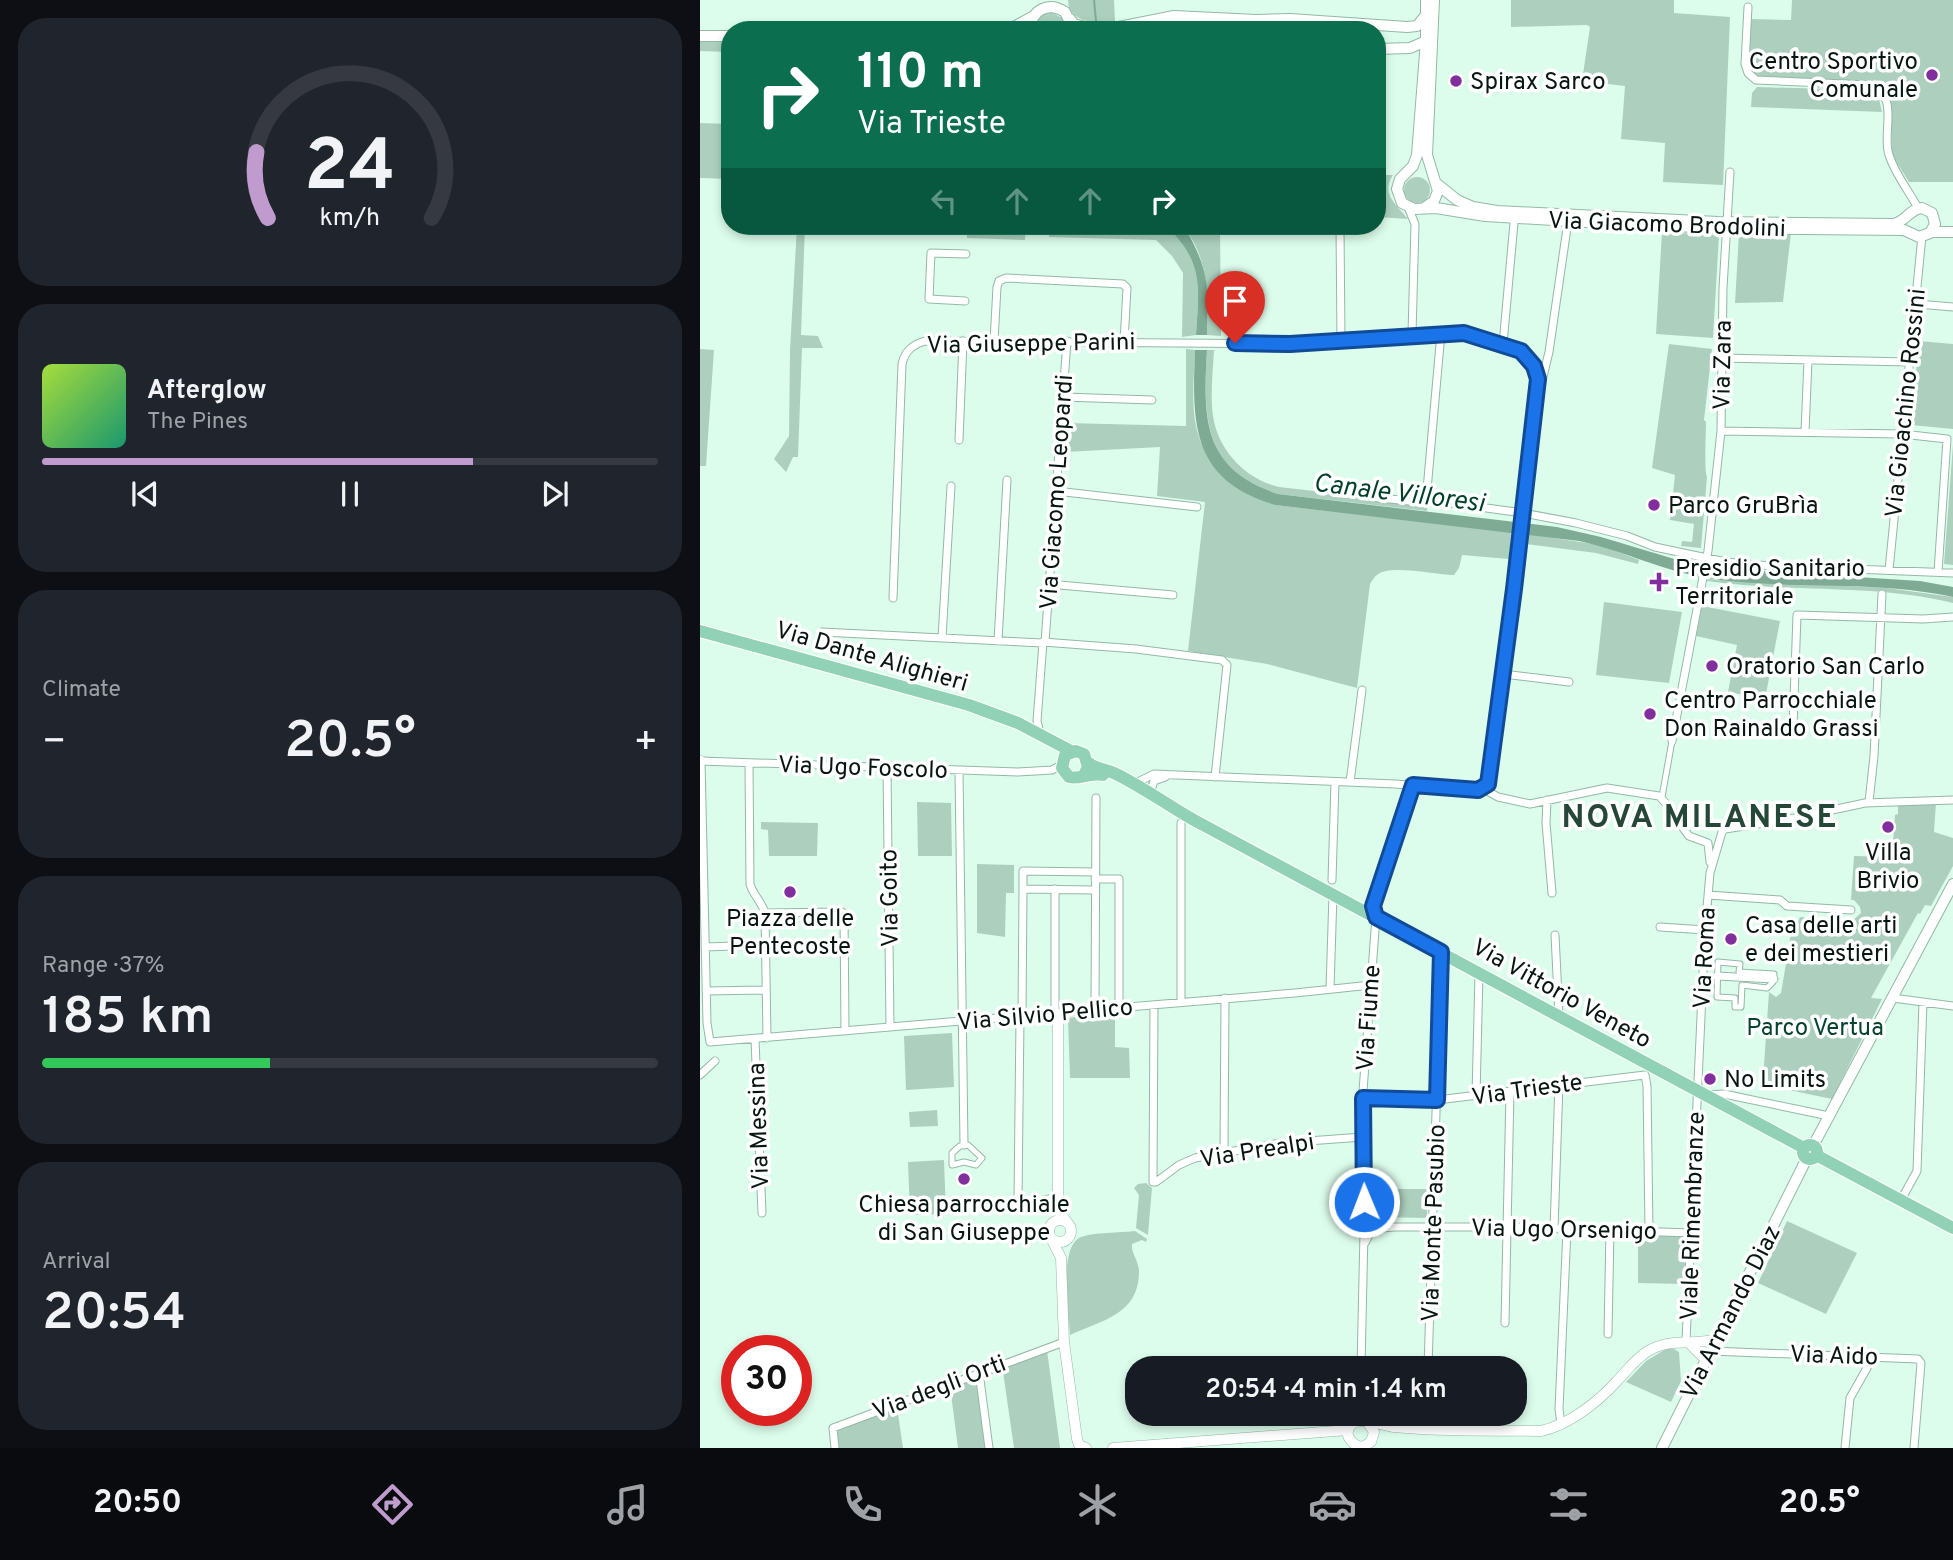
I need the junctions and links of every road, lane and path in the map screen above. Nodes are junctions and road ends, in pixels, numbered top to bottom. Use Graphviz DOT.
graph roads {
  1 [pos="1426,0"];
  2 [pos="1748,8"];
  3 [pos="1431,9"];
  4 [pos="1032,17"];
  5 [pos="1025,21"];
  6 [pos="1031,21"];
  7 [pos="1070,21"];
  8 [pos="1149,21"];
  9 [pos="1319,21"];
  10 [pos="1386,26"];
  11 [pos="1407,27"];
  12 [pos="700,36"];
  13 [pos="721,36"];
  14 [pos="1426,41"];
  15 [pos="1386,49"];
  16 [pos="1400,50"];
  17 [pos="1427,66"];
  18 [pos="1410,171"];
  19 [pos="1730,172"];
  20 [pos="1434,179"];
  21 [pos="1408,207"];
  22 [pos="1424,208"];
  23 [pos="1918,208"];
  24 [pos="1907,217"];
  25 [pos="1934,217"];
  26 [pos="1573,222"];
  27 [pos="1514,223"];
  28 [pos="1415,224"];
  29 [pos="1727,225"];
  30 [pos="1953,225"];
  31 [pos="1953,232"];
  32 [pos="1911,233"];
  33 [pos="1927,234"];
  34 [pos="1340,235"];
  35 [pos="967,254"];
  36 [pos="965,301"];
  37 [pos="1917,304"];
  38 [pos="1953,307"];
  39 [pos="1441,333"];
  40 [pos="1412,334"];
  41 [pos="963,341"];
  42 [pos="994,341"];
  43 [pos="1067,341"];
  44 [pos="1341,341"];
  45 [pos="1124,342"];
  46 [pos="1503,344"];
  47 [pos="1721,358"];
  48 [pos="1808,359"];
  49 [pos="1910,362"];
  50 [pos="1534,366"];
  51 [pos="1545,366"];
  52 [pos="1063,397"];
  53 [pos="1536,399"];
  54 [pos="1152,400"];
  55 [pos="1721,431"];
  56 [pos="1805,432"];
  57 [pos="1902,434"];
  58 [pos="959,440"];
  59 [pos="1007,480"];
  60 [pos="951,486"];
  61 [pos="1056,491"];
  62 [pos="1371,497"];
  63 [pos="1426,501"];
  64 [pos="1197,507"];
  65 [pos="1523,513"];
  66 [pos="1706,562"];
  67 [pos="1888,570"];
  68 [pos="1938,572"];
  69 [pos="1953,573"];
  70 [pos="1048,584"];
  71 [pos="1882,594"];
  72 [pos="1173,595"];
  73 [pos="893,598"];
  74 [pos="1953,617"];
  75 [pos="1881,618"];
  76 [pos="700,631"];
  77 [pos="822,632"];
  78 [pos="942,638"];
  79 [pos="998,641"];
  80 [pos="1044,643"];
  81 [pos="1503,674"];
  82 [pos="1569,682"];
  83 [pos="1362,690"];
  84 [pos="998,716"];
  85 [pos="1793,728"];
  86 [pos="1041,734"];
  87 [pos="1672,741"];
  88 [pos="700,761"];
  89 [pos="1065,762"];
  90 [pos="749,763"];
  91 [pos="887,768"];
  92 [pos="1086,769"];
  93 [pos="960,771"];
  94 [pos="1176,776"];
  95 [pos="1215,777"];
  96 [pos="1335,782"];
  97 [pos="1350,782"];
  98 [pos="1134,784"];
  99 [pos="1413,785"];
  100 [pos="1485,788"];
  101 [pos="1150,793"];
  102 [pos="1662,794"];
  103 [pos="1096,798"];
  104 [pos="1953,800"];
  105 [pos="1544,801"];
  106 [pos="1869,802"];
  107 [pos="1185,820"];
  108 [pos="1710,873"];
  109 [pos="1095,876"];
  110 [pos="1953,884"];
  111 [pos="1332,887"];
  112 [pos="1023,889"];
  113 [pos="1055,889"];
  114 [pos="1094,890"];
  115 [pos="1552,893"];
  116 [pos="1708,895"];
  117 [pos="1852,911"];
  118 [pos="765,913"];
  119 [pos="702,915"];
  120 [pos="1376,917"];
  121 [pos="1660,928"];
  122 [pos="1705,930"];
  123 [pos="1555,935"];
  124 [pos="766,945"];
  125 [pos="705,947"];
  126 [pos="1441,952"];
  127 [pos="1479,972"];
  128 [pos="1717,976"];
  129 [pos="1774,979"];
  130 [pos="1371,985"];
  131 [pos="1330,989"];
  132 [pos="766,990"];
  133 [pos="706,991"];
  134 [pos="1225,998"];
  135 [pos="1893,998"];
  136 [pos="1181,1002"];
  137 [pos="1923,1002"];
  138 [pos="1154,1005"];
  139 [pos="1953,1006"];
  140 [pos="1119,1008"];
  141 [pos="1095,1010"];
  142 [pos="1055,1013"];
  143 [pos="1559,1016"];
  144 [pos="1021,1017"];
  145 [pos="961,1021"];
  146 [pos="890,1027"];
  147 [pos="845,1031"];
  148 [pos="767,1038"];
  149 [pos="755,1039"];
  150 [pos="715,1061"];
  151 [pos="700,1074"];
  152 [pos="1559,1084"];
  153 [pos="1510,1091"];
  154 [pos="1701,1093"];
  155 [pos="1476,1096"];
  156 [pos="1363,1098"];
  157 [pos="1437,1100"];
  158 [pos="1829,1116"];
  159 [pos="1363,1138"];
  160 [pos="964,1145"];
  161 [pos="1224,1152"];
  162 [pos="1810,1152"];
  163 [pos="1901,1200"];
  164 [pos="1058,1201"];
  165 [pos="762,1213"];
  166 [pos="1067,1222"];
  167 [pos="1052,1224"];
  168 [pos="1371,1224"];
  169 [pos="1433,1227"];
  170 [pos="1509,1227"];
  171 [pos="1953,1228"];
  172 [pos="1554,1229"];
  173 [pos="1567,1229"];
  174 [pos="1610,1230"];
  175 [pos="1649,1231"];
  176 [pos="1692,1233"];
  177 [pos="1051,1238"];
  178 [pos="1069,1239"];
  179 [pos="1061,1258"];
  180 [pos="1505,1323"];
  181 [pos="1608,1334"];
  182 [pos="1717,1339"];
  183 [pos="1686,1341"];
  184 [pos="1064,1342"];
  185 [pos="1733,1351"];
  186 [pos="1708,1355"];
  187 [pos="1361,1356"];
  188 [pos="1428,1356"];
  189 [pos="1868,1356"];
  190 [pos="979,1372"];
  191 [pos="1561,1424"];
  192 [pos="1353,1426"];
  193 [pos="1389,1426"];
  194 [pos="1426,1426"];
  195 [pos="1393,1427"];
  196 [pos="1426,1429"];
  197 [pos="1348,1430"];
  198 [pos="1370,1442"];
  199 [pos="1355,1446"];
  200 [pos="835,1448"];
  201 [pos="989,1448"];
  202 [pos="1086,1448"];
  203 [pos="1113,1448"];
  204 [pos="1662,1448"];
  205 [pos="1845,1448"];
  206 [pos="1914,1448"];
  1 -- 3 [label="main road"];
  2 -- 23 [label="street"];
  3 -- 11 [label="main road"];
  3 -- 14 [label="main road"];
  3 -- 17 [label="main road"];
  4 -- 5 [label="main road"];
  4 -- 6 [label="main road"];
  4 -- 7 [label="main road"];
  8 -- 9 [label="main road"];
  10 -- 11 [label="main road"];
  11 -- 14 [label="main road"];
  12 -- 13 [label="main road"];
  14 -- 16 [label="main road"];
  14 -- 17 [label="main road"];
  15 -- 16 [label="main road"];
  16 -- 17 [label="main road"];
  17 -- 18 [label="main road"];
  17 -- 20 [label="main road"];
  18 -- 20 [label="main road"];
  18 -- 21 [label="main road"];
  19 -- 29 [label="street, Via Zara"];
  20 -- 22 [label="main road"];
  20 -- 29 [label="main road, Via Giacomo Brodolini"];
  21 -- 22 [label="main road"];
  21 -- 28 [label="street"];
  22 -- 26 [label="main road, Via Giacomo Brodolini"];
  22 -- 28 [label="street"];
  23 -- 24 [label="main road"];
  23 -- 25 [label="main road"];
  24 -- 29 [label="main road, Via Giacomo Brodolini"];
  24 -- 32 [label="main road"];
  25 -- 30 [label="main road"];
  25 -- 33 [label="main road"];
  26 -- 29 [label="main road, Via Giacomo Brodolini"];
  26 -- 51 [label="street"];
  27 -- 46 [label="street"];
  28 -- 40 [label="street"];
  29 -- 32 [label="main road, Via Giacomo Brodolini"];
  29 -- 47 [label="street, Via Zara"];
  31 -- 33 [label="main road"];
  32 -- 33 [label="main road"];
  33 -- 37 [label="street, Via Gioachino Rossini"];
  34 -- 44 [label="street"];
  35 -- 36 [label="street"];
  37 -- 38 [label="street"];
  37 -- 49 [label="street, Via Gioachino Rossini"];
  39 -- 40 [label="street, Via Giuseppe Parini"];
  39 -- 46 [label="street, Via Giuseppe Parini"];
  39 -- 63 [label="street"];
  40 -- 44 [label="street, Via Giuseppe Parini"];
  41 -- 42 [label="street, Via Giuseppe Parini"];
  41 -- 58 [label="street"];
  41 -- 73 [label="street, Via Giuseppe Parini"];
  42 -- 43 [label="street, Via Giuseppe Parini"];
  42 -- 45 [label="street"];
  43 -- 45 [label="street, Via Giuseppe Parini"];
  43 -- 52 [label="street, Via Giacomo Leopardi"];
  44 -- 45 [label="street, Via Giuseppe Parini"];
  46 -- 50 [label="street, Via Giuseppe Parini"];
  47 -- 48 [label="street"];
  47 -- 55 [label="street, Via Zara"];
  48 -- 49 [label="street"];
  48 -- 56 [label="street"];
  49 -- 57 [label="street, Via Gioachino Rossini"];
  50 -- 51 [label="street"];
  50 -- 53 [label="street"];
  51 -- 53 [label="street"];
  52 -- 54 [label="street"];
  52 -- 61 [label="street, Via Giacomo Leopardi"];
  53 -- 65 [label="street"];
  55 -- 56 [label="street"];
  55 -- 66 [label="street, Via Zara"];
  56 -- 57 [label="street"];
  57 -- 67 [label="street, Via Gioachino Rossini"];
  57 -- 68 [label="street"];
  59 -- 79 [label="street"];
  60 -- 78 [label="street"];
  61 -- 64 [label="street"];
  61 -- 70 [label="street, Via Giacomo Leopardi"];
  62 -- 63 [label="street"];
  63 -- 65 [label="street"];
  65 -- 66 [label="street"];
  65 -- 81 [label="street"];
  66 -- 67 [label="street"];
  66 -- 87 [label="street, Via Zara"];
  67 -- 68 [label="street"];
  68 -- 69 [label="street"];
  70 -- 72 [label="street"];
  70 -- 80 [label="street, Via Giacomo Leopardi"];
  71 -- 75 [label="street"];
  74 -- 75 [label="street"];
  75 -- 85 [label="street"];
  75 -- 106 [label="street"];
  76 -- 84 [label="main road, Via Dante Alighieri"];
  77 -- 78 [label="street"];
  78 -- 79 [label="street"];
  79 -- 80 [label="street"];
  80 -- 86 [label="street, Via Giacomo Leopardi"];
  80 -- 95 [label="street"];
  81 -- 82 [label="street"];
  81 -- 100 [label="street"];
  83 -- 97 [label="street"];
  84 -- 86 [label="main road, Via Dante Alighieri"];
  84 -- 89 [label="main road, Via Dante Alighieri"];
  86 -- 89 [label="main road, Via Dante Alighieri"];
  87 -- 102 [label="street"];
  88 -- 90 [label="street, Via Ugo Foscolo"];
  88 -- 119 [label="street"];
  89 -- 92 [label="main road"];
  89 -- 92 [label="main road"];
  89 -- 93 [label="street, Via Ugo Foscolo"];
  90 -- 91 [label="street, Via Ugo Foscolo"];
  90 -- 118 [label="street"];
  91 -- 93 [label="street, Via Ugo Foscolo"];
  91 -- 146 [label="street, Via Goito"];
  92 -- 98 [label="main road, Via Vittorio Veneto"];
  92 -- 107 [label="main road, Via Vittorio Veneto"];
  93 -- 145 [label="street"];
  94 -- 95 [label="street"];
  94 -- 98 [label="street"];
  94 -- 101 [label="street"];
  95 -- 96 [label="street"];
  96 -- 97 [label="street"];
  96 -- 111 [label="street"];
  97 -- 99 [label="street"];
  98 -- 101 [label="main road, Via Vittorio Veneto"];
  99 -- 100 [label="street"];
  99 -- 120 [label="street, Via Fiume"];
  100 -- 105 [label="street"];
  101 -- 107 [label="main road, Via Vittorio Veneto"];
  102 -- 105 [label="street"];
  102 -- 108 [label="street"];
  103 -- 109 [label="street"];
  104 -- 106 [label="street"];
  105 -- 115 [label="street"];
  106 -- 108 [label="street, Via Roma"];
  107 -- 111 [label="main road, Via Vittorio Veneto"];
  107 -- 136 [label="street"];
  108 -- 116 [label="street, Via Roma"];
  109 -- 112 [label="street"];
  109 -- 114 [label="street"];
  109 -- 140 [label="street"];
  110 -- 135 [label="main road, Via Armando Diaz"];
  111 -- 120 [label="main road, Via Vittorio Veneto"];
  111 -- 131 [label="street"];
  112 -- 113 [label="street"];
  112 -- 144 [label="street"];
  113 -- 114 [label="street"];
  113 -- 142 [label="street"];
  114 -- 141 [label="street"];
  116 -- 117 [label="street"];
  116 -- 122 [label="street, Via Roma"];
  118 -- 124 [label="street"];
  118 -- 147 [label="street"];
  119 -- 125 [label="street"];
  120 -- 126 [label="main road, Via Vittorio Veneto"];
  120 -- 130 [label="street, Via Fiume"];
  121 -- 122 [label="street"];
  122 -- 154 [label="street, Via Roma"];
  123 -- 143 [label="street"];
  124 -- 125 [label="street"];
  124 -- 132 [label="street"];
  125 -- 133 [label="street"];
  126 -- 127 [label="main road, Via Vittorio Veneto"];
  126 -- 157 [label="street, Via Monte Pasubio"];
  127 -- 143 [label="main road, Via Vittorio Veneto"];
  127 -- 155 [label="street"];
  128 -- 129 [label="street"];
  128 -- 129 [label="street"];
  128 -- 129 [label="street"];
  130 -- 131 [label="street, Via Silvio Pellico"];
  130 -- 156 [label="street, Via Fiume"];
  131 -- 134 [label="street, Via Silvio Pellico"];
  132 -- 133 [label="street"];
  132 -- 148 [label="street"];
  133 -- 149 [label="street, Via Silvio Pellico"];
  134 -- 136 [label="street, Via Silvio Pellico"];
  134 -- 161 [label="street"];
  135 -- 137 [label="street"];
  135 -- 158 [label="main road, Via Armando Diaz"];
  136 -- 138 [label="street, Via Silvio Pellico"];
  137 -- 139 [label="street"];
  137 -- 163 [label="street"];
  138 -- 140 [label="street, Via Silvio Pellico"];
  138 -- 161 [label="street, Via Prealpi"];
  140 -- 141 [label="street, Via Silvio Pellico"];
  141 -- 142 [label="street, Via Silvio Pellico"];
  142 -- 144 [label="street, Via Silvio Pellico"];
  142 -- 164 [label="street"];
  143 -- 154 [label="main road, Via Vittorio Veneto"];
  144 -- 145 [label="street, Via Silvio Pellico"];
  144 -- 164 [label="street"];
  145 -- 146 [label="street, Via Silvio Pellico"];
  145 -- 160 [label="street"];
  146 -- 147 [label="street, Via Silvio Pellico"];
  147 -- 148 [label="street, Via Silvio Pellico"];
  148 -- 149 [label="street, Via Silvio Pellico"];
  149 -- 165 [label="street, Via Messina"];
  150 -- 151 [label="street"];
  152 -- 153 [label="street, Via Trieste"];
  152 -- 172 [label="street"];
  152 -- 175 [label="street, Via Trieste"];
  153 -- 155 [label="street, Via Trieste"];
  153 -- 170 [label="street"];
  154 -- 158 [label="street"];
  154 -- 162 [label="main road, Via Vittorio Veneto"];
  154 -- 176 [label="street, Viale Rimembranze"];
  155 -- 157 [label="street, Via Trieste"];
  156 -- 157 [label="street, Via Trieste"];
  156 -- 159 [label="street, Via Fiume"];
  157 -- 169 [label="street, Via Monte Pasubio"];
  158 -- 162 [label="main road, Via Armando Diaz"];
  159 -- 161 [label="street, Via Prealpi"];
  159 -- 168 [label="street, Via Fiume"];
  160 -- 160 [label="street"];
  162 -- 163 [label="main road, Via Vittorio Veneto"];
  162 -- 182 [label="main road, Via Armando Diaz"];
  163 -- 171 [label="main road, Via Vittorio Veneto"];
  164 -- 166 [label="street"];
  164 -- 167 [label="street"];
  166 -- 167 [label="street"];
  166 -- 178 [label="street"];
  167 -- 177 [label="street"];
  168 -- 169 [label="street, Via Ugo Orsenigo"];
  168 -- 187 [label="street"];
  169 -- 170 [label="street, Via Ugo Orsenigo"];
  169 -- 188 [label="street, Via Monte Pasubio"];
  170 -- 172 [label="street, Via Ugo Orsenigo"];
  170 -- 180 [label="street"];
  172 -- 173 [label="street, Via Ugo Orsenigo"];
  173 -- 174 [label="street, Via Ugo Orsenigo"];
  173 -- 191 [label="street"];
  174 -- 175 [label="street, Via Ugo Orsenigo"];
  174 -- 181 [label="street"];
  175 -- 176 [label="street, Via Ugo Orsenigo"];
  176 -- 183 [label="street, Viale Rimembranze"];
  177 -- 178 [label="street"];
  177 -- 179 [label="street"];
  178 -- 179 [label="street"];
  179 -- 184 [label="street"];
  182 -- 183 [label="street, Viale Rimembranze"];
  182 -- 185 [label="street"];
  182 -- 186 [label="main road, Via Armando Diaz"];
  183 -- 186 [label="street, Viale Rimembranze"];
  183 -- 191 [label="street, Viale Rimembranze"];
  184 -- 190 [label="street, Via degli Orti"];
  184 -- 202 [label="street"];
  185 -- 186 [label="street, Via Aido"];
  185 -- 189 [label="street, Via Aido"];
  186 -- 204 [label="main road, Via Armando Diaz"];
  189 -- 205 [label="street"];
  189 -- 206 [label="street, Via Aido"];
  190 -- 200 [label="street, Via degli Orti"];
  190 -- 201 [label="street"];
  191 -- 196 [label="street, Viale Rimembranze"];
  192 -- 197 [label="street"];
  193 -- 195 [label="street, Viale Rimembranze"];
  194 -- 196 [label="street"];
  195 -- 196 [label="street, Viale Rimembranze"];
  195 -- 198 [label="street, Viale Rimembranze"];
  197 -- 199 [label="street"];
  197 -- 203 [label="street"];
  198 -- 199 [label="street"];
}
